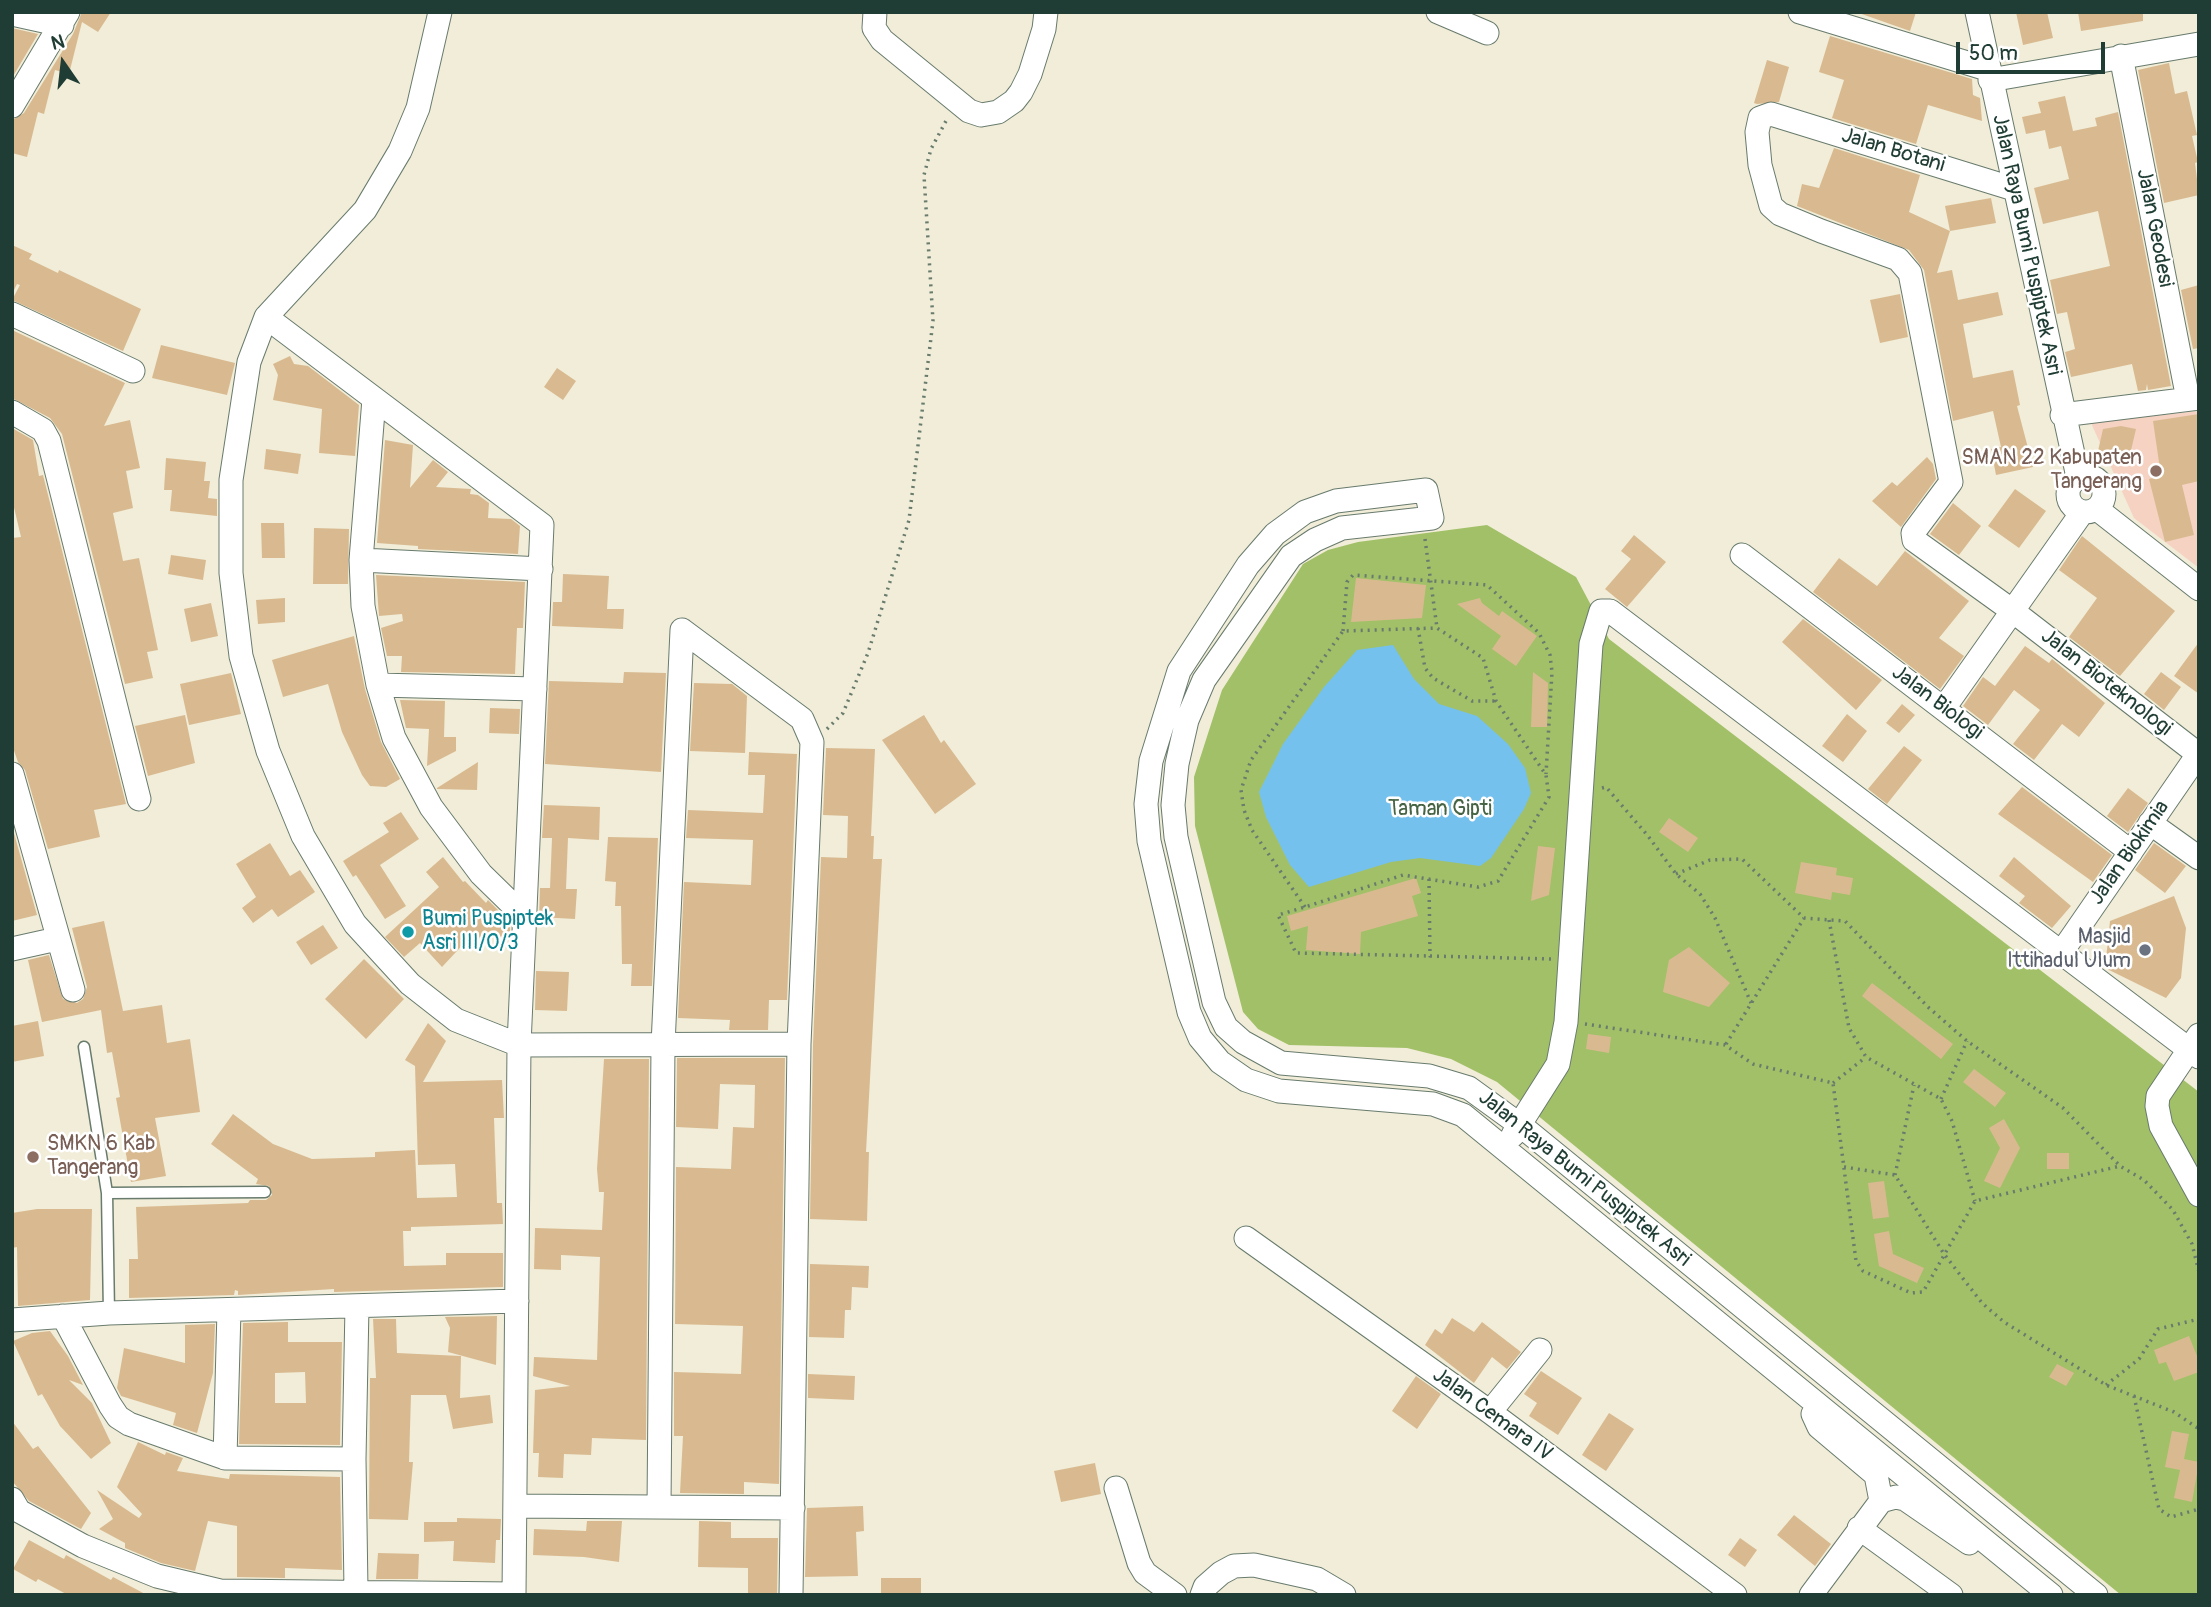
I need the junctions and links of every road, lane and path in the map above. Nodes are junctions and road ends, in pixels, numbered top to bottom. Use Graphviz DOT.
graph roads {
  1 [pos="440,12"];
  2 [pos="875,12"];
  3 [pos="1438,12"];
  4 [pos="1800,12"];
  5 [pos="1977,12"];
  6 [pos="1045,13"];
  7 [pos="12,14"];
  8 [pos="65,19"];
  9 [pos="1487,33"];
  10 [pos="2199,44"];
  11 [pos="2120,56"];
  12 [pos="1989,75"];
  13 [pos="959,103"];
  14 [pos="12,106"];
  15 [pos="2014,189"];
  16 [pos="1910,272"];
  17 [pos="12,314"];
  18 [pos="266,317"];
  19 [pos="133,371"];
  20 [pos="374,399"];
  21 [pos="2194,399"];
  22 [pos="12,412"];
  23 [pos="2062,415"];
  24 [pos="2089,512"];
  25 [pos="1423,520"];
  26 [pos="1742,555"];
  27 [pos="361,560"];
  28 [pos="541,569"];
  29 [pos="1429,581"];
  30 [pos="2199,589"];
  31 [pos="2014,612"];
  32 [pos="1418,628"];
  33 [pos="1437,628"];
  34 [pos="1343,631"];
  35 [pos="378,685"];
  36 [pos="535,689"];
  37 [pos="1496,701"];
  38 [pos="1944,708"];
  39 [pos="812,742"];
  40 [pos="2198,753"];
  41 [pos="12,774"];
  42 [pos="1546,775"];
  43 [pos="1581,792"];
  44 [pos="1549,797"];
  45 [pos="139,799"];
  46 [pos="2150,823"];
  47 [pos="2131,852"];
  48 [pos="2199,858"];
  49 [pos="1676,874"];
  50 [pos="1429,879"];
  51 [pos="1305,907"];
  52 [pos="525,917"];
  53 [pos="1804,918"];
  54 [pos="1829,920"];
  55 [pos="57,939"];
  56 [pos="12,949"];
  57 [pos="2061,953"];
  58 [pos="1430,956"];
  59 [pos="1570,960"];
  60 [pos="73,990"];
  61 [pos="1751,1003"];
  62 [pos="1566,1022"];
  63 [pos="1967,1041"];
  64 [pos="799,1044"];
  65 [pos="519,1045"];
  66 [pos="663,1045"];
  67 [pos="1725,1045"];
  68 [pos="84,1047"];
  69 [pos="2196,1047"];
  70 [pos="1866,1057"];
  71 [pos="1833,1083"];
  72 [pos="1914,1084"];
  73 [pos="1941,1099"];
  74 [pos="1520,1125"];
  75 [pos="1504,1150"];
  76 [pos="2120,1166"];
  77 [pos="1844,1167"];
  78 [pos="1895,1175"];
  79 [pos="265,1192"];
  80 [pos="107,1193"];
  81 [pos="2199,1195"];
  82 [pos="1975,1201"];
  83 [pos="1246,1238"];
  84 [pos="1944,1254"];
  85 [pos="2199,1272"];
  86 [pos="517,1301"];
  87 [pos="357,1306"];
  88 [pos="229,1310"];
  89 [pos="109,1313"];
  90 [pos="63,1316"];
  91 [pos="2199,1319"];
  92 [pos="12,1320"];
  93 [pos="1541,1350"];
  94 [pos="2106,1385"];
  95 [pos="2134,1396"];
  96 [pos="1807,1398"];
  97 [pos="1490,1412"];
  98 [pos="2199,1429"];
  99 [pos="225,1458"];
  100 [pos="354,1460"];
  101 [pos="1116,1488"];
  102 [pos="1881,1501"];
  103 [pos="515,1506"];
  104 [pos="659,1507"];
  105 [pos="793,1508"];
  106 [pos="15,1509"];
  107 [pos="2199,1509"];
  108 [pos="1859,1528"];
  109 [pos="2002,1554"];
  110 [pos="369,1592"];
  111 [pos="514,1594"];
  112 [pos="790,1595"];
  113 [pos="1175,1595"];
  114 [pos="1202,1595"];
  115 [pos="1344,1595"];
  116 [pos="1735,1595"];
  117 [pos="1811,1595"];
  118 [pos="1951,1595"];
  119 [pos="2051,1595"];
  120 [pos="2096,1595"];
  1 -- 18 [label="street"];
  2 -- 13 [label="street"];
  3 -- 9 [label="street"];
  4 -- 12 [label="street"];
  5 -- 12 [label="street, Jalan Raya Bumi Puspiptek Asri"];
  6 -- 13 [label="street"];
  7 -- 8 [label="street"];
  8 -- 14 [label="street"];
  10 -- 11 [label="street"];
  11 -- 12 [label="street"];
  11 -- 21 [label="street, Jalan Geodesi"];
  12 -- 15 [label="street, Jalan Raya Bumi Puspiptek Asri"];
  13 -- 39 [label="path"];
  15 -- 16 [label="street, Jalan Botani"];
  15 -- 23 [label="street, Jalan Raya Bumi Puspiptek Asri"];
  16 -- 31 [label="street, Jalan Bioteknologi"];
  17 -- 19 [label="street"];
  18 -- 20 [label="street"];
  18 -- 65 [label="street"];
  20 -- 27 [label="street"];
  20 -- 28 [label="street"];
  21 -- 23 [label="street"];
  22 -- 45 [label="street"];
  23 -- 24 [label="street, Jalan Raya Bumi Puspiptek Asri"];
  24 -- 30 [label="street, Jalan Raya Bumi Puspiptek Asri"];
  24 -- 31 [label="street"];
  25 -- 29 [label="path"];
  25 -- 74 [label="street, Jalan Raya Bumi Puspiptek Asri"];
  25 -- 75 [label="street, Jalan Raya Bumi Puspiptek Asri"];
  26 -- 38 [label="street, Jalan Biologi"];
  27 -- 28 [label="street"];
  27 -- 35 [label="street"];
  28 -- 36 [label="street"];
  29 -- 33 [label="path"];
  29 -- 34 [label="path"];
  29 -- 42 [label="path"];
  31 -- 38 [label="street"];
  31 -- 40 [label="street, Jalan Bioteknologi"];
  32 -- 33 [label="path"];
  32 -- 34 [label="path"];
  32 -- 37 [label="path"];
  33 -- 37 [label="path"];
  34 -- 51 [label="path"];
  35 -- 36 [label="street"];
  35 -- 52 [label="street"];
  36 -- 52 [label="street"];
  37 -- 42 [label="path"];
  38 -- 47 [label="street, Jalan Biologi"];
  39 -- 64 [label="street"];
  39 -- 66 [label="street"];
  40 -- 46 [label="street, Jalan Biokimia"];
  41 -- 55 [label="street"];
  42 -- 44 [label="path"];
  43 -- 44 [label="path"];
  43 -- 49 [label="path"];
  43 -- 57 [label="street"];
  43 -- 59 [label="street"];
  44 -- 50 [label="path"];
  46 -- 47 [label="street, Jalan Biokimia"];
  46 -- 48 [label="street"];
  47 -- 57 [label="street, Jalan Biokimia"];
  49 -- 53 [label="path"];
  49 -- 61 [label="path"];
  50 -- 51 [label="path"];
  50 -- 58 [label="path"];
  51 -- 58 [label="path"];
  52 -- 65 [label="street"];
  53 -- 54 [label="path"];
  53 -- 61 [label="path"];
  54 -- 63 [label="path"];
  54 -- 70 [label="path"];
  55 -- 56 [label="street"];
  55 -- 60 [label="street"];
  57 -- 69 [label="street"];
  58 -- 59 [label="path"];
  59 -- 62 [label="street"];
  61 -- 67 [label="path"];
  62 -- 67 [label="path"];
  62 -- 74 [label="street"];
  63 -- 73 [label="path"];
  63 -- 76 [label="path"];
  64 -- 66 [label="street"];
  64 -- 105 [label="street"];
  65 -- 66 [label="street"];
  65 -- 86 [label="street"];
  66 -- 104 [label="street"];
  67 -- 71 [label="path"];
  68 -- 80 [label="lane"];
  69 -- 81 [label="street"];
  70 -- 71 [label="path"];
  70 -- 72 [label="path"];
  71 -- 77 [label="path"];
  72 -- 73 [label="path"];
  72 -- 78 [label="path"];
  73 -- 82 [label="path"];
  74 -- 75 [label="street"];
  74 -- 120 [label="street, Jalan Raya Bumi Puspiptek Asri"];
  75 -- 96 [label="street, Jalan Raya Bumi Puspiptek Asri"];
  76 -- 82 [label="path"];
  76 -- 85 [label="path"];
  77 -- 78 [label="path"];
  77 -- 84 [label="path"];
  78 -- 84 [label="path"];
  79 -- 80 [label="lane"];
  80 -- 89 [label="lane"];
  82 -- 84 [label="path"];
  83 -- 97 [label="street, Jalan Cemara IV"];
  84 -- 94 [label="path"];
  86 -- 87 [label="street"];
  86 -- 103 [label="street"];
  87 -- 88 [label="street"];
  87 -- 100 [label="street"];
  88 -- 89 [label="street"];
  88 -- 99 [label="street"];
  89 -- 90 [label="street"];
  90 -- 92 [label="street"];
  90 -- 99 [label="street"];
  91 -- 94 [label="path"];
  93 -- 97 [label="street"];
  94 -- 95 [label="path"];
  95 -- 98 [label="path"];
  95 -- 107 [label="path"];
  96 -- 102 [label="street"];
  96 -- 109 [label="street, Jalan Raya Bumi Puspiptek Asri"];
  97 -- 116 [label="street, Jalan Cemara IV"];
  99 -- 100 [label="street"];
  100 -- 110 [label="street"];
  101 -- 113 [label="street"];
  102 -- 108 [label="street"];
  102 -- 109 [label="street"];
  103 -- 104 [label="street"];
  103 -- 111 [label="street"];
  104 -- 105 [label="street"];
  105 -- 112 [label="street"];
  106 -- 110 [label="street"];
  108 -- 117 [label="street"];
  108 -- 118 [label="street"];
  109 -- 119 [label="street, Jalan Raya Bumi Puspiptek Asri"];
  110 -- 111 [label="street"];
  114 -- 115 [label="street"];
}
